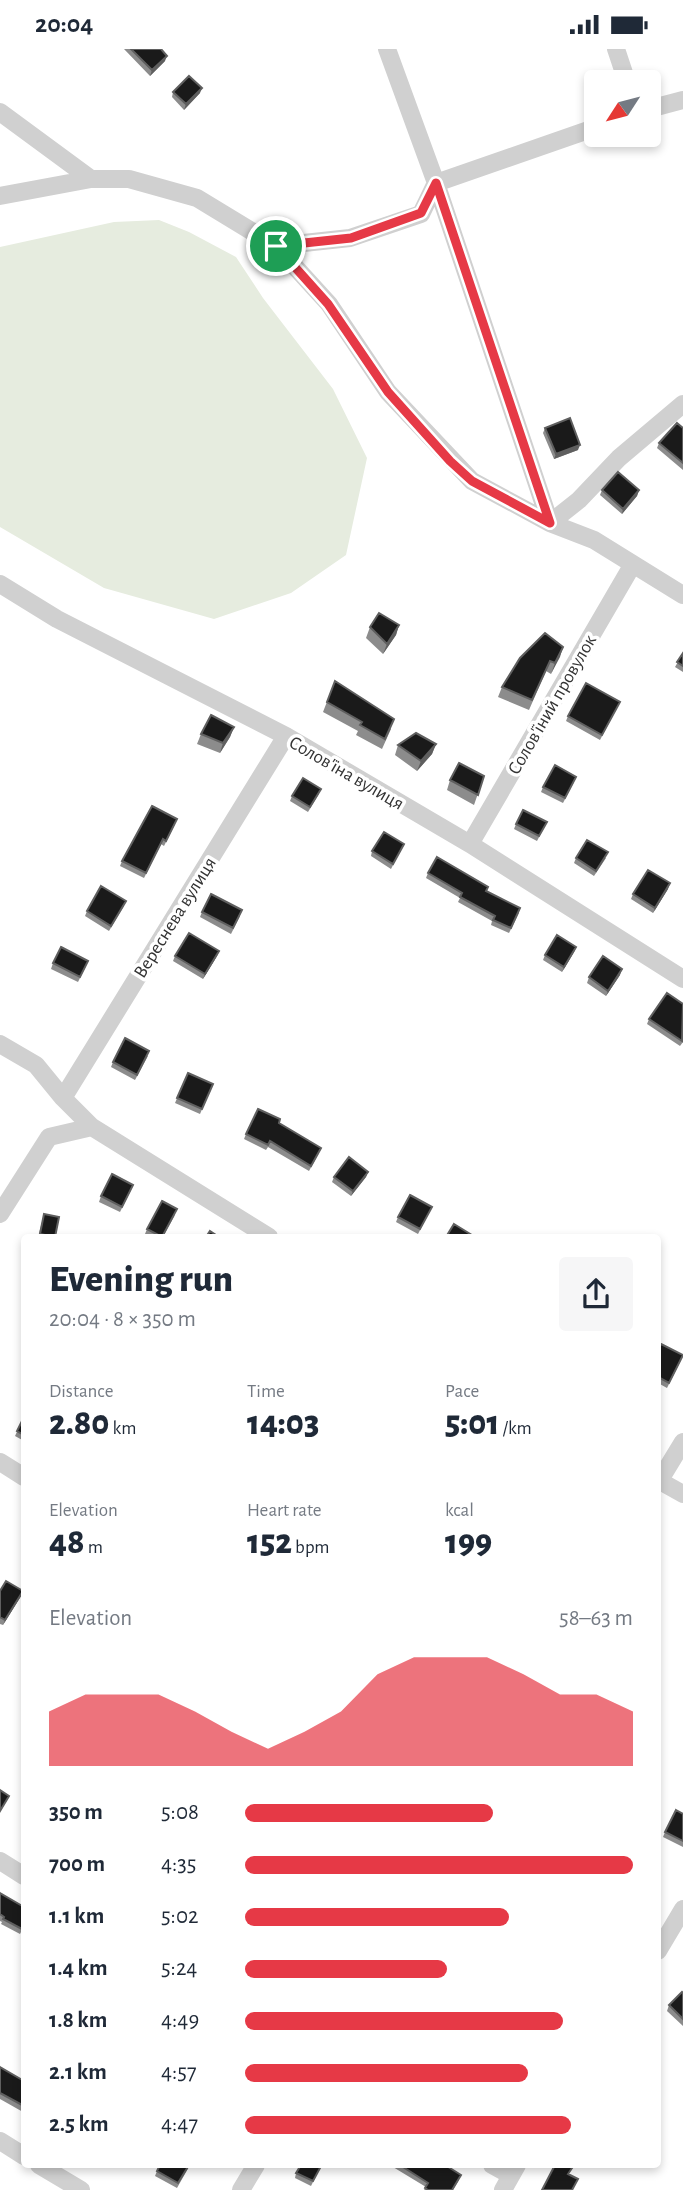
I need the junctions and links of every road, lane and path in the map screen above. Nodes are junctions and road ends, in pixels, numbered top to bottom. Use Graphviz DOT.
graph roads {
  1 [pos="387,49"];
  2 [pos="616,49"];
  3 [pos="623,70"];
  4 [pos="683,100"];
  5 [pos="662,106"];
  6 [pos="0,112"];
  7 [pos="584,132"];
  8 [pos="91,179"];
  9 [pos="436,183"];
  10 [pos="0,196"];
  11 [pos="276,246"];
  12 [pos="683,404"];
  13 [pos="550,523"];
  14 [pos="633,564"];
  15 [pos="0,584"];
  16 [pos="683,595"];
  17 [pos="286,736"];
  18 [pos="470,844"];
  19 [pos="683,979"];
  20 [pos="0,1044"];
  21 [pos="63,1098"];
  22 [pos="92,1127"];
  23 [pos="0,1214"];
  24 [pos="264,1234"];
  25 [pos="683,1442"];
  26 [pos="0,1462"];
  27 [pos="21,1475"];
  28 [pos="661,1476"];
  29 [pos="661,1483"];
  30 [pos="683,1494"];
  31 [pos="0,1861"];
  32 [pos="21,1874"];
  33 [pos="683,1909"];
  34 [pos="661,1946"];
  35 [pos="0,2141"];
  36 [pos="21,2154"];
  37 [pos="44,2168"];
  38 [pos="254,2168"];
  39 [pos="80,2190"];
  40 [pos="241,2190"];
  1 -- 9 [label="street"];
  2 -- 3 [label="street"];
  4 -- 5 [label="street"];
  6 -- 8 [label="street"];
  7 -- 9 [label="street"];
  8 -- 10 [label="street"];
  8 -- 11 [label="street"];
  9 -- 11 [label="street"];
  9 -- 13 [label="street"];
  11 -- 13 [label="street"];
  12 -- 13 [label="street"];
  13 -- 14 [label="street"];
  14 -- 16 [label="street"];
  14 -- 18 [label="street, Солов'їний провулок"];
  15 -- 17 [label="street, Солов'їна вулиця"];
  17 -- 18 [label="street, Солов'їна вулиця"];
  17 -- 21 [label="street, Вереснева вулиця"];
  18 -- 19 [label="street, Солов'їна вулиця"];
  20 -- 21 [label="street"];
  21 -- 22 [label="street"];
  22 -- 23 [label="street"];
  22 -- 24 [label="street"];
  25 -- 28 [label="street"];
  26 -- 27 [label="street"];
  29 -- 30 [label="street"];
  31 -- 32 [label="street"];
  33 -- 34 [label="street"];
  35 -- 36 [label="street"];
  37 -- 39 [label="street"];
  38 -- 40 [label="street"];
}
